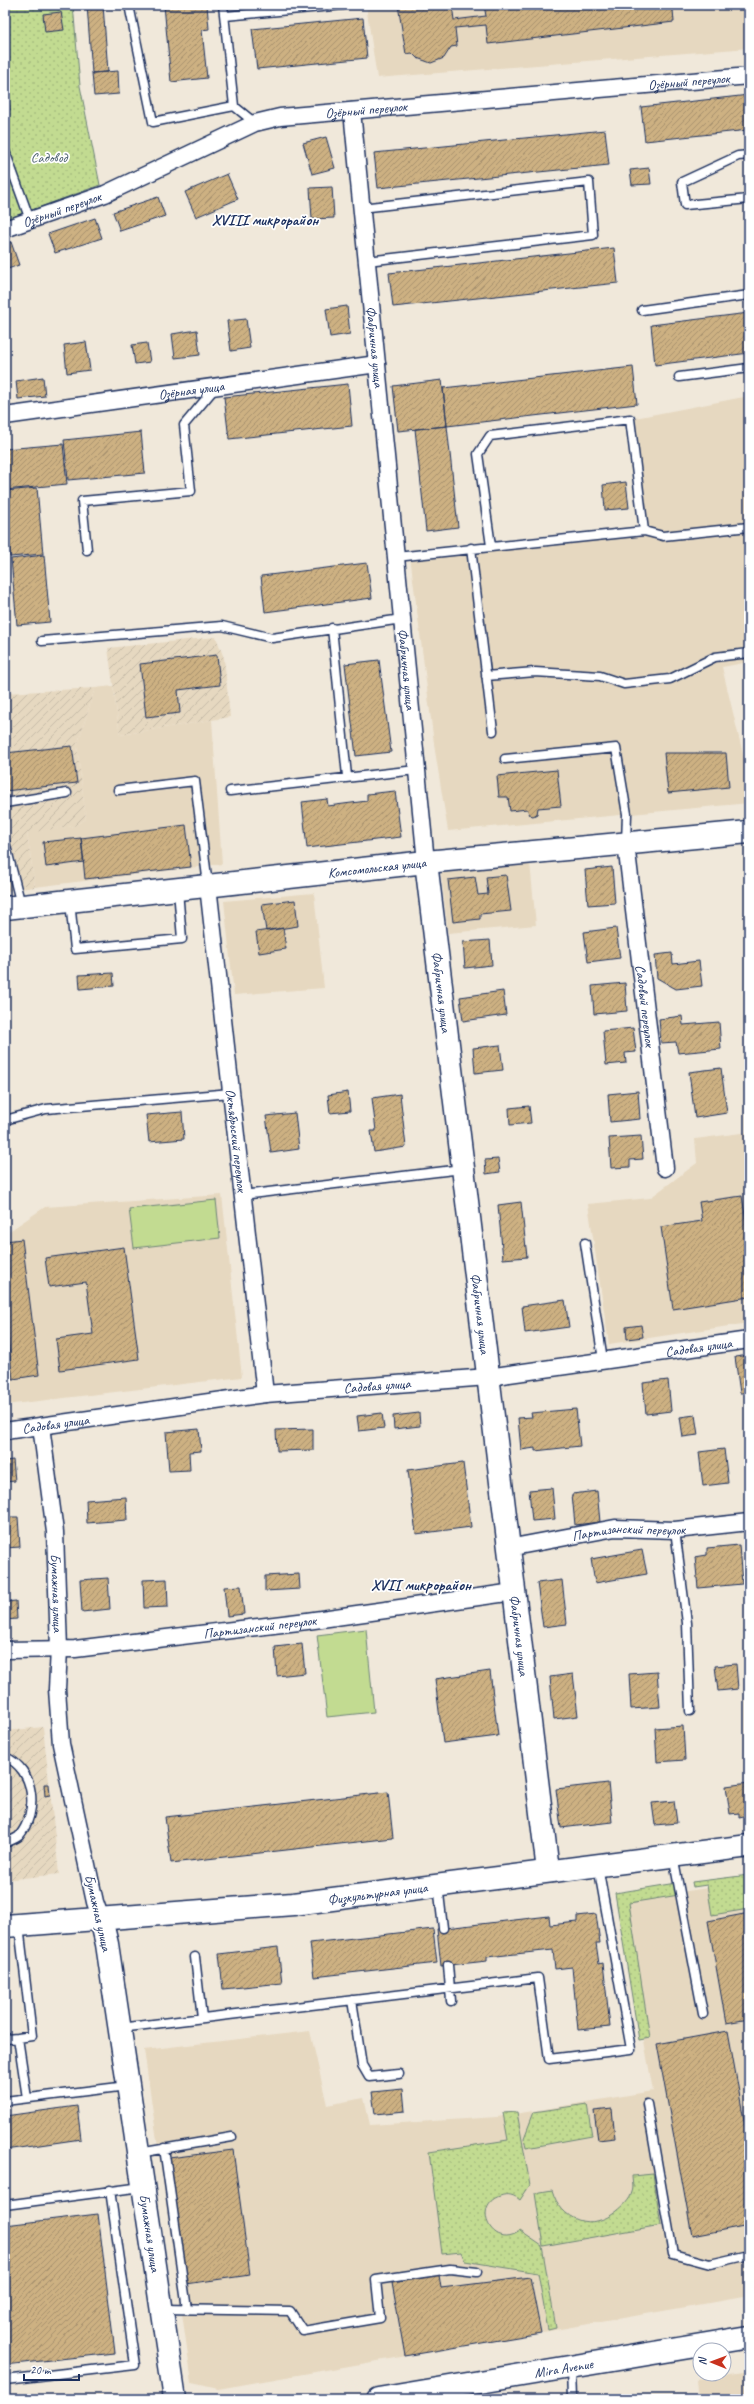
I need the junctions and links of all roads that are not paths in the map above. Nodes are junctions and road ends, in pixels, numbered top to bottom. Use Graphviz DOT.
graph roads {
  1 [pos="128,5"];
  2 [pos="223,5"];
  3 [pos="344,5"];
  4 [pos="224,16"];
  5 [pos="749,76"];
  6 [pos="234,106"];
  7 [pos="352,111"];
  8 [pos="255,123"];
  9 [pos="5,151"];
  10 [pos="749,155"];
  11 [pos="749,199"];
  12 [pos="362,208"];
  13 [pos="30,220"];
  14 [pos="5,228"];
  15 [pos="367,261"];
  16 [pos="749,294"];
  17 [pos="642,310"];
  18 [pos="377,364"];
  19 [pos="749,368"];
  20 [pos="679,377"];
  21 [pos="216,387"];
  22 [pos="5,416"];
  23 [pos="749,527"];
  24 [pos="644,531"];
  25 [pos="491,546"];
  26 [pos="471,548"];
  27 [pos="86,550"];
  28 [pos="396,557"];
  29 [pos="402,619"];
  30 [pos="332,628"];
  31 [pos="42,641"];
  32 [pos="749,653"];
  33 [pos="486,676"];
  34 [pos="493,731"];
  35 [pos="505,759"];
  36 [pos="416,770"];
  37 [pos="347,776"];
  38 [pos="118,790"];
  39 [pos="230,791"];
  40 [pos="67,793"];
  41 [pos="5,803"];
  42 [pos="749,832"];
  43 [pos="5,842"];
  44 [pos="626,844"];
  45 [pos="426,862"];
  46 [pos="208,886"];
  47 [pos="178,889"];
  48 [pos="70,900"];
  49 [pos="13,907"];
  50 [pos="231,1092"];
  51 [pos="5,1120"];
  52 [pos="665,1168"];
  53 [pos="463,1169"];
  54 [pos="242,1195"];
  55 [pos="585,1243"];
  56 [pos="749,1340"];
  57 [pos="603,1360"];
  58 [pos="488,1376"];
  59 [pos="265,1394"];
  60 [pos="41,1426"];
  61 [pos="5,1431"];
  62 [pos="749,1522"];
  63 [pos="675,1530"];
  64 [pos="508,1548"];
  65 [pos="514,1592"];
  66 [pos="59,1649"];
  67 [pos="5,1650"];
  68 [pos="690,1711"];
  69 [pos="5,1757"];
  70 [pos="5,1843"];
  71 [pos="749,1846"];
  72 [pos="673,1855"];
  73 [pos="598,1865"];
  74 [pos="548,1871"];
  75 [pos="438,1885"];
  76 [pos="101,1919"];
  77 [pos="12,1926"];
  78 [pos="443,1928"];
  79 [pos="195,1957"];
  80 [pos="448,1965"];
  81 [pos="450,1989"];
  82 [pos="352,2000"];
  83 [pos="452,2001"];
  84 [pos="703,2014"];
  85 [pos="202,2018"];
  86 [pos="119,2028"];
  87 [pos="18,2038"];
  88 [pos="5,2039"];
  89 [pos="399,2074"];
  90 [pos="128,2086"];
  91 [pos="27,2098"];
  92 [pos="5,2101"];
  93 [pos="646,2104"];
  94 [pos="232,2137"];
  95 [pos="164,2148"];
  96 [pos="138,2153"];
  97 [pos="143,2186"];
  98 [pos="110,2190"];
  99 [pos="5,2204"];
  100 [pos="749,2256"];
  101 [pos="477,2272"];
  102 [pos="161,2309"];
  103 [pos="187,2309"];
  104 [pos="749,2336"];
  105 [pos="571,2365"];
  106 [pos="5,2380"];
  107 [pos="387,2398"];
  108 [pos="175,2399"];
  109 [pos="572,2399"];
  1 -- 6 [label="lane"];
  2 -- 4 [label="lane"];
  3 -- 4 [label="lane"];
  4 -- 6 [label="lane"];
  5 -- 7 [label="street, Озёрный переулок"];
  6 -- 8 [label="lane"];
  7 -- 8 [label="street, Озёрный переулок"];
  7 -- 12 [label="street, Фабричная улица"];
  8 -- 13 [label="street, Озёрный переулок"];
  9 -- 13 [label="lane"];
  10 -- 11 [label="lane"];
  12 -- 15 [label="street, Фабричная улица"];
  12 -- 15 [label="lane"];
  13 -- 14 [label="street, Озёрный переулок"];
  15 -- 18 [label="street, Фабричная улица"];
  16 -- 17 [label="lane"];
  18 -- 21 [label="street, Озёрная улица"];
  18 -- 28 [label="street, Фабричная улица"];
  19 -- 20 [label="lane"];
  21 -- 22 [label="street, Озёрная улица"];
  21 -- 27 [label="lane"];
  23 -- 24 [label="lane"];
  24 -- 25 [label="lane"];
  24 -- 25 [label="lane"];
  25 -- 26 [label="lane"];
  26 -- 28 [label="lane"];
  26 -- 33 [label="lane"];
  28 -- 29 [label="street, Фабричная улица"];
  29 -- 30 [label="lane"];
  29 -- 36 [label="street, Фабричная улица"];
  30 -- 31 [label="lane"];
  30 -- 37 [label="lane"];
  32 -- 33 [label="lane"];
  33 -- 34 [label="lane"];
  35 -- 44 [label="lane"];
  36 -- 37 [label="lane"];
  36 -- 45 [label="street, Фабричная улица"];
  37 -- 39 [label="lane"];
  38 -- 46 [label="lane"];
  40 -- 41 [label="lane"];
  42 -- 44 [label="street, Комсомольская улица"];
  43 -- 49 [label="lane"];
  44 -- 45 [label="street, Комсомольская улица"];
  44 -- 52 [label="street, Садовый переулок"];
  45 -- 46 [label="street, Комсомольская улица"];
  45 -- 53 [label="street, Фабричная улица"];
  46 -- 47 [label="street, Комсомольская улица"];
  46 -- 50 [label="street, Октябрьский переулок"];
  47 -- 48 [label="street, Комсомольская улица"];
  47 -- 48 [label="lane"];
  48 -- 49 [label="street, Комсомольская улица"];
  50 -- 51 [label="lane"];
  50 -- 54 [label="street, Октябрьский переулок"];
  53 -- 54 [label="lane"];
  53 -- 58 [label="street, Фабричная улица"];
  54 -- 59 [label="street, Октябрьский переулок"];
  55 -- 57 [label="lane"];
  56 -- 57 [label="street, Садовая улица"];
  57 -- 58 [label="street, Садовая улица"];
  58 -- 59 [label="street, Садовая улица"];
  58 -- 64 [label="street, Фабричная улица"];
  59 -- 60 [label="street, Садовая улица"];
  60 -- 61 [label="street, Садовая улица"];
  60 -- 66 [label="street, Бумажная улица"];
  62 -- 63 [label="street, Партизанский переулок"];
  63 -- 64 [label="street, Партизанский переулок"];
  63 -- 68 [label="lane"];
  64 -- 65 [label="street, Фабричная улица"];
  65 -- 66 [label="street, Партизанский переулок"];
  65 -- 74 [label="street, Фабричная улица"];
  66 -- 67 [label="street, Партизанский переулок"];
  66 -- 76 [label="street, Бумажная улица"];
  69 -- 70 [label="lane"];
  71 -- 72 [label="street, Физкультурная улица"];
  72 -- 73 [label="street, Физкультурная улица"];
  72 -- 84 [label="lane"];
  73 -- 74 [label="street, Физкультурная улица"];
  73 -- 81 [label="lane"];
  74 -- 75 [label="street, Физкультурная улица"];
  75 -- 76 [label="street, Физкультурная улица"];
  75 -- 78 [label="lane"];
  76 -- 77 [label="street, Физкультурная улица"];
  76 -- 86 [label="street, Бумажная улица"];
  77 -- 87 [label="lane"];
  79 -- 85 [label="lane"];
  80 -- 81 [label="lane"];
  81 -- 82 [label="lane"];
  81 -- 83 [label="lane"];
  82 -- 85 [label="lane"];
  82 -- 89 [label="lane"];
  85 -- 86 [label="lane"];
  86 -- 90 [label="street, Бумажная улица"];
  87 -- 88 [label="lane"];
  87 -- 91 [label="lane"];
  90 -- 91 [label="lane"];
  90 -- 96 [label="street, Бумажная улица"];
  91 -- 92 [label="lane"];
  93 -- 100 [label="lane"];
  94 -- 95 [label="lane"];
  95 -- 96 [label="lane"];
  95 -- 103 [label="lane"];
  96 -- 97 [label="street, Бумажная улица"];
  97 -- 98 [label="lane"];
  97 -- 102 [label="street, Бумажная улица"];
  98 -- 99 [label="lane"];
  98 -- 106 [label="lane"];
  101 -- 103 [label="lane"];
  102 -- 103 [label="lane"];
  102 -- 108 [label="street, Бумажная улица"];
  104 -- 105 [label="street, Mira Avenue"];
  105 -- 107 [label="street, Mira Avenue"];
  105 -- 109 [label="lane"];
}
